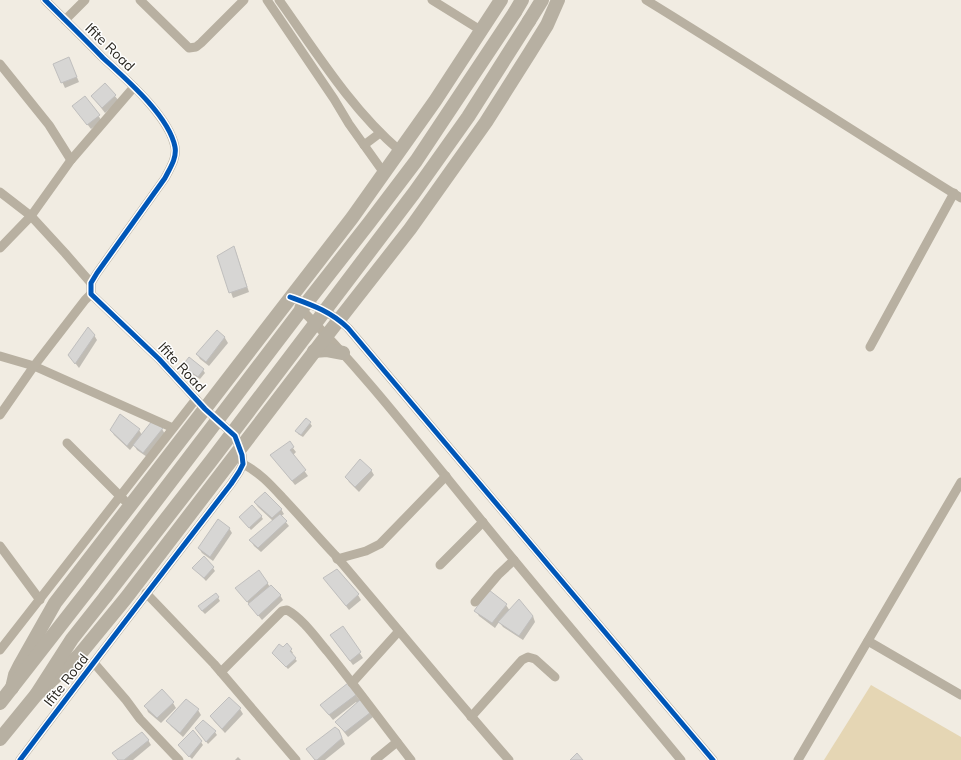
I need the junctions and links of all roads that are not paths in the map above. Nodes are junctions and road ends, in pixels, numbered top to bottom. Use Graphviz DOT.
graph roads {
  1 [pos="45,0"];
  2 [pos="85,0"];
  3 [pos="140,0"];
  4 [pos="244,0"];
  5 [pos="267,0"];
  6 [pos="279,0"];
  7 [pos="432,0"];
  8 [pos="501,0"];
  9 [pos="522,0"];
  10 [pos="542,0"];
  11 [pos="558,0"];
  12 [pos="646,0"];
  13 [pos="65,20"];
  14 [pos="482,31"];
  15 [pos="1,68"];
  16 [pos="134,87"];
  17 [pos="361,111"];
  18 [pos="348,121"];
  19 [pos="380,133"];
  20 [pos="364,145"];
  21 [pos="400,152"];
  22 [pos="71,160"];
  23 [pos="384,173"];
  24 [pos="0,192"];
  25 [pos="957,196"];
  26 [pos="31,216"];
  27 [pos="0,248"];
  28 [pos="91,283"];
  29 [pos="91,294"];
  30 [pos="290,297"];
  31 [pos="339,319"];
  32 [pos="327,334"];
  33 [pos="870,347"];
  34 [pos="314,351"];
  35 [pos="343,353"];
  36 [pos="0,356"];
  37 [pos="34,366"];
  38 [pos="201,404"];
  39 [pos="0,415"];
  40 [pos="173,428"];
  41 [pos="251,435"];
  42 [pos="236,436"];
  43 [pos="67,443"];
  44 [pos="240,449"];
  45 [pos="229,464"];
  46 [pos="243,464"];
  47 [pos="446,476"];
  48 [pos="961,482"];
  49 [pos="126,501"];
  50 [pos="483,522"];
  51 [pos="0,546"];
  52 [pos="337,558"];
  53 [pos="514,560"];
  54 [pos="440,565"];
  55 [pos="146,593"];
  56 [pos="40,600"];
  57 [pos="475,602"];
  58 [pos="399,631"];
  59 [pos="868,641"];
  60 [pos="0,650"];
  61 [pos="94,664"];
  62 [pos="221,672"];
  63 [pos="555,677"];
  64 [pos="352,683"];
  65 [pos="12,688"];
  66 [pos="36,695"];
  67 [pos="961,695"];
  68 [pos="0,703"];
  69 [pos="471,717"];
  70 [pos="0,739"];
  71 [pos="397,742"];
  72 [pos="20,760"];
  73 [pos="179,760"];
  74 [pos="296,760"];
  75 [pos="375,760"];
  76 [pos="411,760"];
  77 [pos="509,760"];
  78 [pos="681,760"];
  79 [pos="712,760"];
  80 [pos="798,760"];
  1 -- 13 [label="street, Ifite Road"];
  2 -- 13 [label="street"];
  3 -- 4 [label="street"];
  5 -- 18 [label="street"];
  6 -- 17 [label="street"];
  7 -- 14 [label="street"];
  8 -- 14 [label="highway"];
  9 -- 65 [label="highway, bridge"];
  10 -- 66 [label="highway, bridge"];
  11 -- 31 [label="highway"];
  12 -- 25 [label="street"];
  13 -- 16 [label="street, Ifite Road"];
  14 -- 21 [label="highway"];
  15 -- 22 [label="street"];
  16 -- 22 [label="street"];
  16 -- 28 [label="street, Ifite Road"];
  17 -- 18 [label="street"];
  17 -- 19 [label="street"];
  18 -- 20 [label="street"];
  19 -- 20 [label="street"];
  19 -- 21 [label="street"];
  20 -- 23 [label="street"];
  21 -- 23 [label="highway"];
  22 -- 26 [label="street"];
  23 -- 30 [label="highway"];
  24 -- 26 [label="street"];
  25 -- 33 [label="street"];
  26 -- 27 [label="street"];
  26 -- 28 [label="street"];
  28 -- 29 [label="street"];
  29 -- 37 [label="street"];
  29 -- 38 [label="street, Ifite Road"];
  30 -- 31 [label="street"];
  30 -- 32 [label="street"];
  30 -- 38 [label="highway"];
  31 -- 32 [label="highway"];
  31 -- 79 [label="street"];
  32 -- 34 [label="highway"];
  32 -- 35 [label="street"];
  34 -- 35 [label="highway"];
  34 -- 41 [label="highway"];
  35 -- 47 [label="street"];
  36 -- 37 [label="street"];
  37 -- 39 [label="street"];
  37 -- 40 [label="street"];
  38 -- 40 [label="street"];
  38 -- 42 [label="street, Ifite Road"];
  38 -- 49 [label="highway"];
  40 -- 49 [label="street"];
  41 -- 42 [label="highway"];
  41 -- 44 [label="highway"];
  42 -- 44 [label="street"];
  43 -- 49 [label="street"];
  44 -- 45 [label="highway"];
  44 -- 46 [label="street"];
  45 -- 46 [label="highway"];
  45 -- 66 [label="highway"];
  46 -- 52 [label="street"];
  46 -- 55 [label="street, Ifite Road"];
  47 -- 50 [label="street"];
  47 -- 52 [label="street"];
  48 -- 59 [label="street"];
  49 -- 56 [label="street"];
  49 -- 65 [label="highway"];
  50 -- 53 [label="street"];
  50 -- 54 [label="street"];
  51 -- 56 [label="street"];
  52 -- 58 [label="street"];
  53 -- 57 [label="street"];
  53 -- 78 [label="street"];
  55 -- 61 [label="street, Ifite Road"];
  55 -- 62 [label="street"];
  56 -- 60 [label="street"];
  58 -- 64 [label="street"];
  58 -- 69 [label="street"];
  59 -- 67 [label="street"];
  59 -- 80 [label="street"];
  61 -- 72 [label="street, Ifite Road"];
  61 -- 73 [label="street"];
  62 -- 64 [label="street"];
  62 -- 74 [label="street"];
  63 -- 69 [label="street"];
  64 -- 71 [label="street"];
  65 -- 68 [label="highway"];
  66 -- 70 [label="highway"];
  69 -- 77 [label="street"];
  71 -- 75 [label="street"];
  71 -- 76 [label="street"];
}
